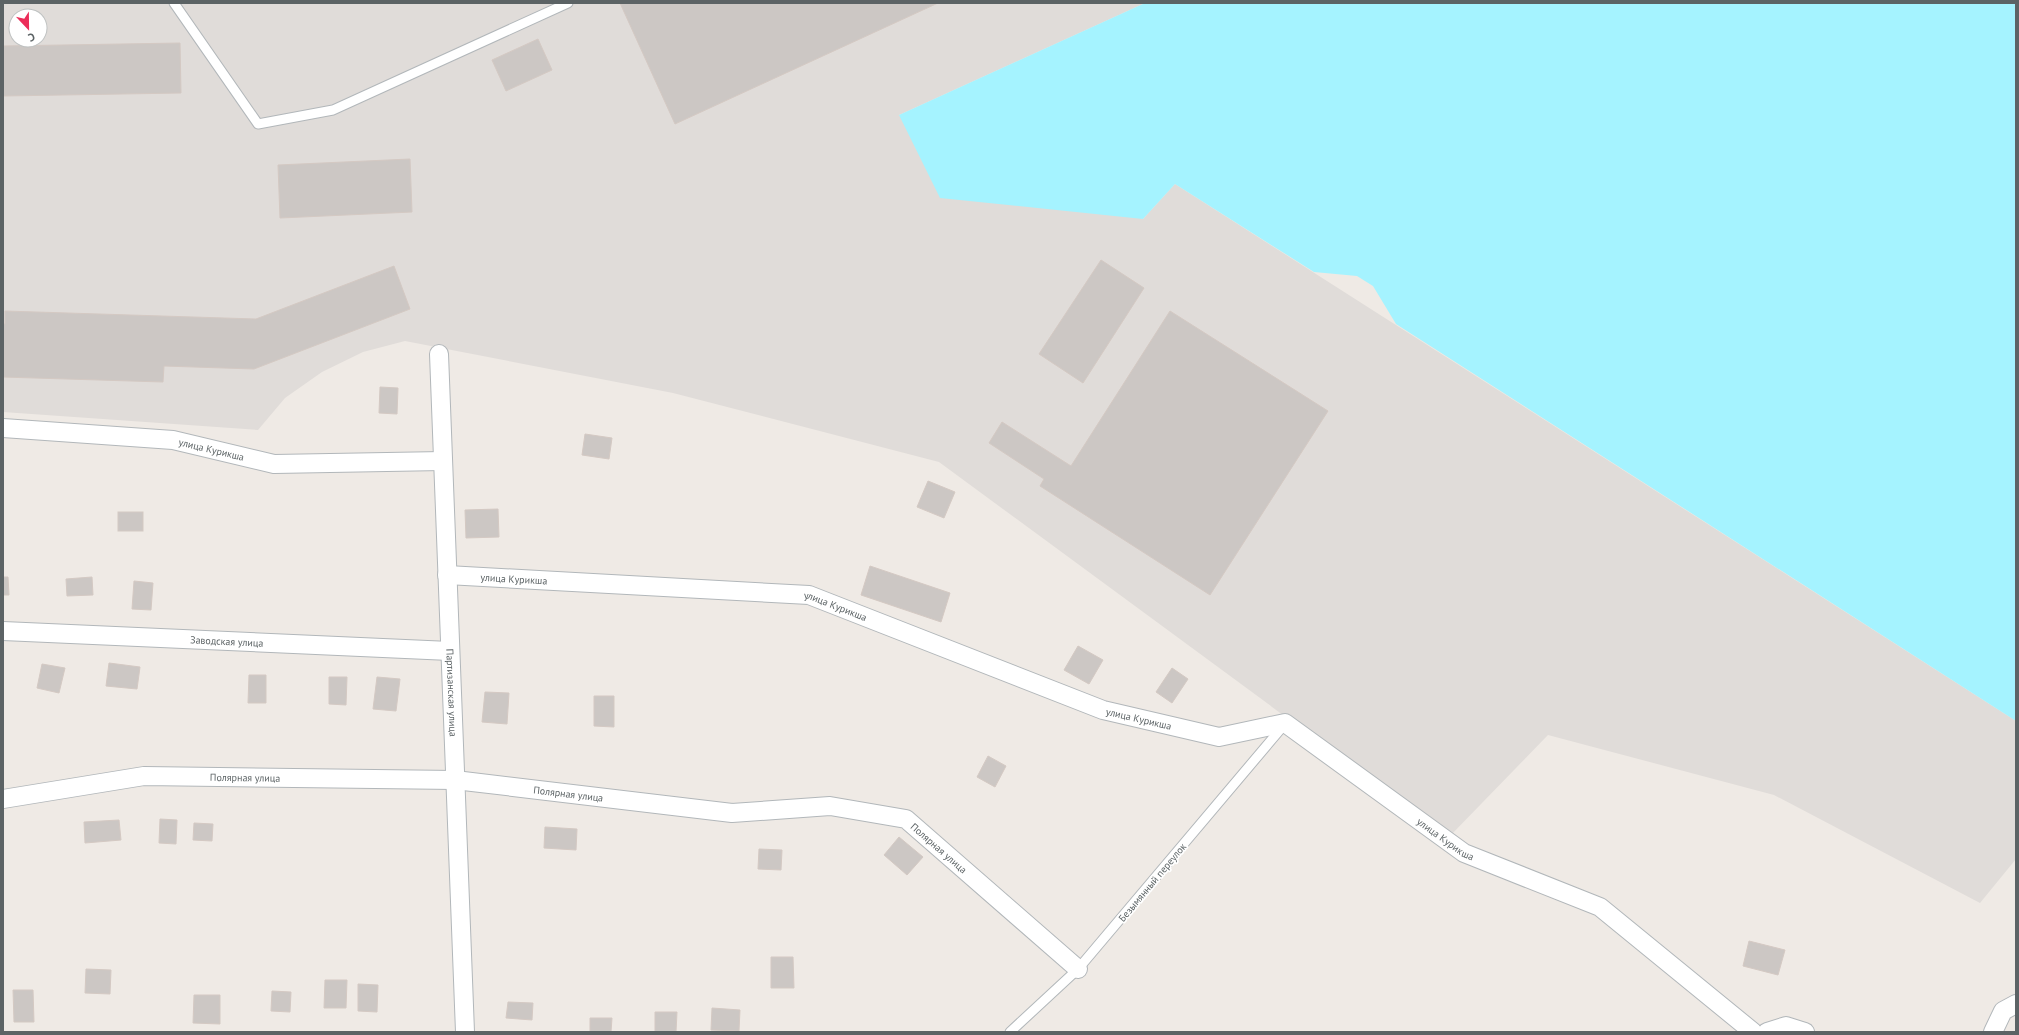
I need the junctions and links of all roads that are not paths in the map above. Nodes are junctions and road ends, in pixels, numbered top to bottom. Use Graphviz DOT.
graph roads {
  1 [pos="174,3"];
  2 [pos="568,3"];
  3 [pos="439,354"];
  4 [pos="3,428"];
  5 [pos="443,460"];
  6 [pos="447,575"];
  7 [pos="3,631"];
  8 [pos="450,651"];
  9 [pos="1285,723"];
  10 [pos="455,780"];
  11 [pos="3,799"];
  12 [pos="1078,969"];
  13 [pos="2016,1004"];
  14 [pos="466,1032"];
  15 [pos="1010,1032"];
  16 [pos="1753,1032"];
  17 [pos="1767,1032"];
  18 [pos="1805,1032"];
  19 [pos="1993,1032"];
  1 -- 2 [label="lane"];
  3 -- 5 [label="street, Партизанская улица"];
  4 -- 5 [label="street, улица Курикша"];
  5 -- 6 [label="street, Партизанская улица"];
  6 -- 8 [label="street, Партизанская улица"];
  6 -- 9 [label="street, улица Курикша"];
  7 -- 8 [label="street, Заводская улица"];
  8 -- 10 [label="street, Партизанская улица"];
  9 -- 12 [label="lane, Безымянный переулок"];
  9 -- 16 [label="street, улица Курикша"];
  10 -- 11 [label="street, Полярная улица"];
  10 -- 12 [label="street, Полярная улица"];
  10 -- 14 [label="street, Партизанская улица"];
  12 -- 15 [label="lane, Безымянный переулок"];
  13 -- 19 [label="street"];
  17 -- 18 [label="street"];
}
